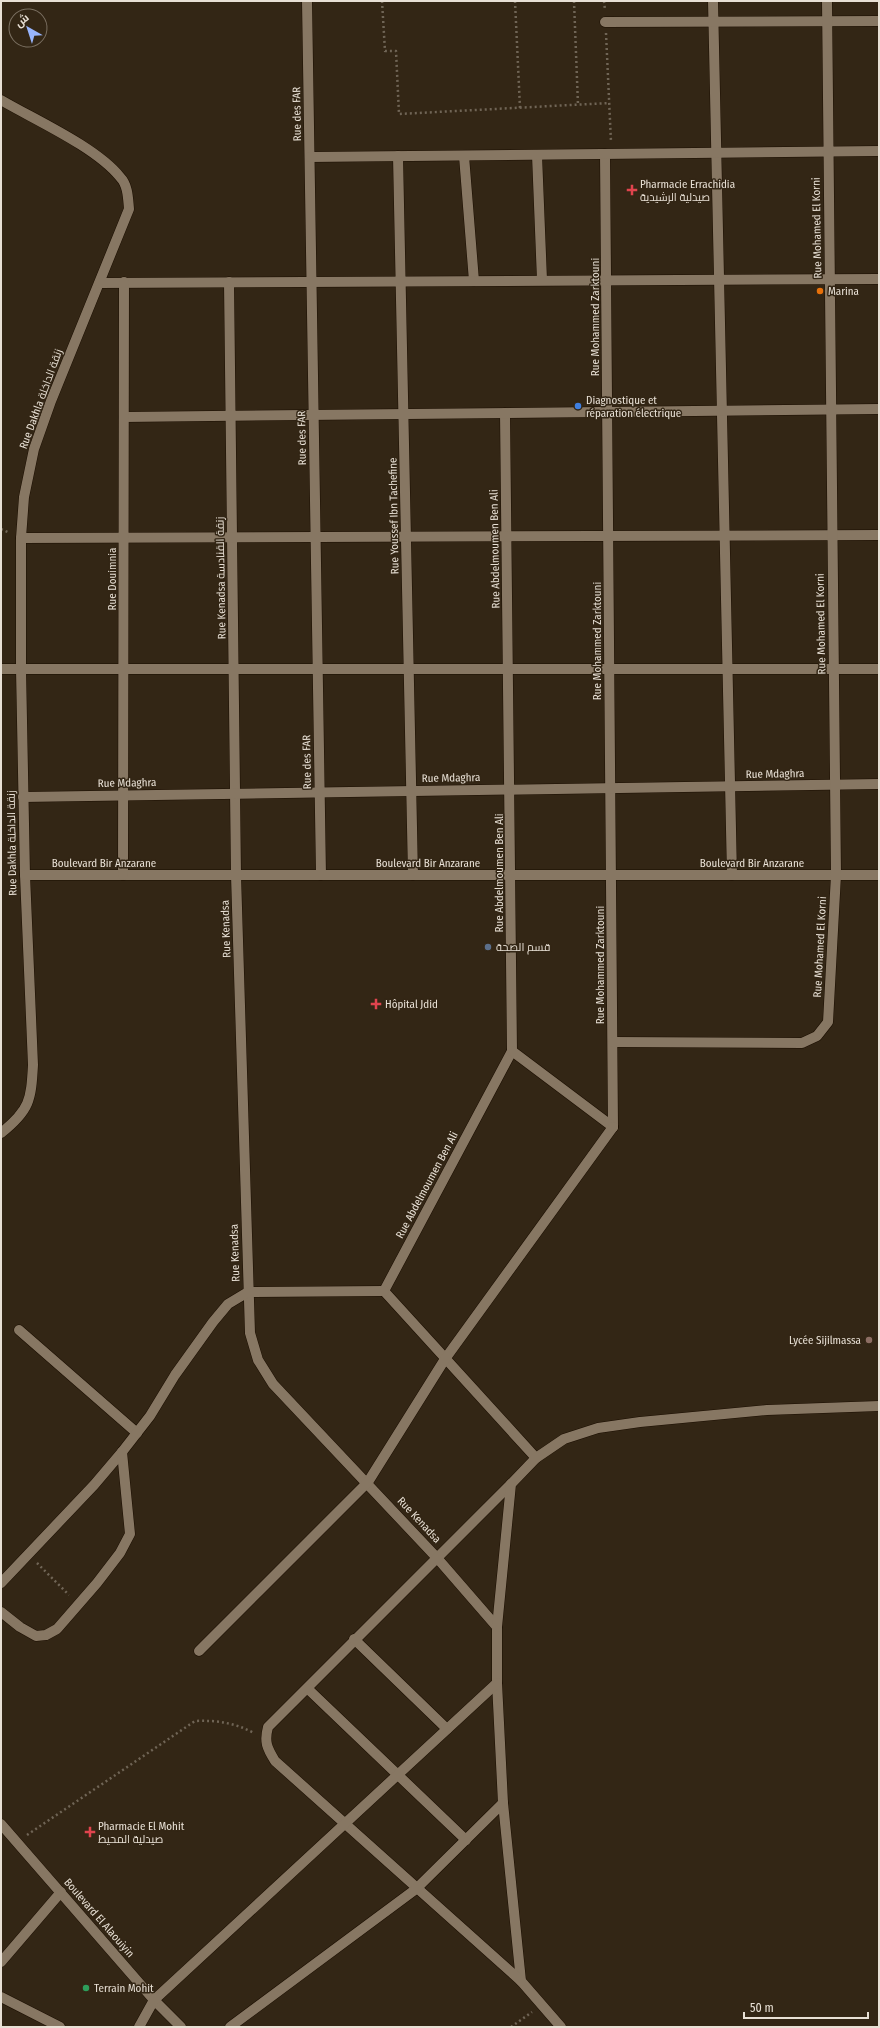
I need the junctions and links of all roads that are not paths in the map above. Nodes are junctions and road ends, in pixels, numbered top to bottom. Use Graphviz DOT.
graph roads {
  1 [pos="307,1"];
  2 [pos="713,1"];
  3 [pos="826,1"];
  4 [pos="827,21"];
  5 [pos="879,21"];
  6 [pos="605,22"];
  7 [pos="714,22"];
  8 [pos="1,100"];
  9 [pos="879,151"];
  10 [pos="828,152"];
  11 [pos="717,153"];
  12 [pos="608,154"];
  13 [pos="537,155"];
  14 [pos="398,156"];
  15 [pos="464,156"];
  16 [pos="310,157"];
  17 [pos="829,279"];
  18 [pos="879,279"];
  19 [pos="542,280"];
  20 [pos="606,280"];
  21 [pos="719,280"];
  22 [pos="401,281"];
  23 [pos="474,281"];
  24 [pos="124,282"];
  25 [pos="229,282"];
  26 [pos="312,282"];
  27 [pos="100,283"];
  28 [pos="831,409"];
  29 [pos="879,409"];
  30 [pos="722,410"];
  31 [pos="608,412"];
  32 [pos="505,413"];
  33 [pos="404,414"];
  34 [pos="314,415"];
  35 [pos="230,416"];
  36 [pos="124,417"];
  37 [pos="725,535"];
  38 [pos="832,535"];
  39 [pos="879,535"];
  40 [pos="507,536"];
  41 [pos="608,536"];
  42 [pos="232,537"];
  43 [pos="316,537"];
  44 [pos="406,537"];
  45 [pos="21,538"];
  46 [pos="124,538"];
  47 [pos="1,669"];
  48 [pos="21,669"];
  49 [pos="124,669"];
  50 [pos="234,669"];
  51 [pos="318,669"];
  52 [pos="409,669"];
  53 [pos="509,669"];
  54 [pos="610,669"];
  55 [pos="728,669"];
  56 [pos="834,669"];
  57 [pos="879,669"];
  58 [pos="879,784"];
  59 [pos="835,785"];
  60 [pos="730,786"];
  61 [pos="610,788"];
  62 [pos="510,790"];
  63 [pos="412,791"];
  64 [pos="320,792"];
  65 [pos="236,794"];
  66 [pos="123,795"];
  67 [pos="23,797"];
  68 [pos="836,874"];
  69 [pos="879,874"];
  70 [pos="25,875"];
  71 [pos="123,875"];
  72 [pos="236,875"];
  73 [pos="321,875"];
  74 [pos="413,875"];
  75 [pos="511,875"];
  76 [pos="611,875"];
  77 [pos="732,875"];
  78 [pos="612,1042"];
  79 [pos="512,1051"];
  80 [pos="613,1127"];
  81 [pos="1,1133"];
  82 [pos="384,1291"];
  83 [pos="248,1292"];
  84 [pos="19,1330"];
  85 [pos="445,1358"];
  86 [pos="879,1406"];
  87 [pos="137,1432"];
  88 [pos="122,1452"];
  89 [pos="536,1458"];
  90 [pos="368,1482"];
  91 [pos="511,1484"];
  92 [pos="438,1559"];
  93 [pos="1,1583"];
  94 [pos="1,1612"];
  95 [pos="497,1627"];
  96 [pos="354,1639"];
  97 [pos="199,1651"];
  98 [pos="497,1683"];
  99 [pos="308,1689"];
  100 [pos="447,1729"];
  101 [pos="397,1775"];
  102 [pos="503,1803"];
  103 [pos="1,1824"];
  104 [pos="344,1824"];
  105 [pos="466,1840"];
  106 [pos="416,1889"];
  107 [pos="61,1892"];
  108 [pos="1,1962"];
  109 [pos="521,1981"];
  110 [pos="1,1998"];
  111 [pos="154,2000"];
  112 [pos="60,2027"];
  113 [pos="138,2027"];
  114 [pos="181,2027"];
  115 [pos="230,2027"];
  116 [pos="561,2027"];
  1 -- 16 [label="street, Rue des FAR"];
  2 -- 7 [label="street"];
  3 -- 4 [label="street, Rue Mohamed El Korni"];
  4 -- 5 [label="street"];
  4 -- 7 [label="street"];
  4 -- 10 [label="street, Rue Mohamed El Korni"];
  6 -- 7 [label="street"];
  7 -- 11 [label="street"];
  8 -- 27 [label="street, Rue Dakhla زنقة الداخلة"];
  9 -- 10 [label="street"];
  10 -- 11 [label="street"];
  10 -- 17 [label="street, Rue Mohamed El Korni"];
  11 -- 12 [label="street"];
  11 -- 21 [label="street"];
  12 -- 13 [label="street"];
  12 -- 20 [label="street, Rue Mohammed Zarktouni"];
  13 -- 15 [label="street"];
  13 -- 19 [label="street"];
  14 -- 15 [label="street"];
  14 -- 16 [label="street"];
  14 -- 22 [label="street, Rue Youssef Ibn Tachefine"];
  15 -- 23 [label="street"];
  16 -- 26 [label="street, Rue des FAR"];
  17 -- 18 [label="street"];
  17 -- 21 [label="street"];
  17 -- 28 [label="street, Rue Mohamed El Korni"];
  19 -- 20 [label="street"];
  19 -- 23 [label="street"];
  20 -- 21 [label="street"];
  20 -- 31 [label="street, Rue Mohammed Zarktouni"];
  21 -- 30 [label="street"];
  22 -- 23 [label="street"];
  22 -- 26 [label="street"];
  22 -- 33 [label="street, Rue Youssef Ibn Tachefine"];
  24 -- 25 [label="street"];
  24 -- 27 [label="street"];
  24 -- 36 [label="street, Rue Douimnia"];
  25 -- 26 [label="street"];
  25 -- 35 [label="street, Rue Kenadsa زنقة القنادسة"];
  26 -- 34 [label="street, Rue des FAR"];
  27 -- 45 [label="street, Rue Dakhla زنقة الداخلة"];
  28 -- 29 [label="street"];
  28 -- 30 [label="street"];
  28 -- 38 [label="street, Rue Mohamed El Korni"];
  30 -- 31 [label="street"];
  30 -- 37 [label="street"];
  31 -- 32 [label="street"];
  31 -- 41 [label="street, Rue Mohammed Zarktouni"];
  32 -- 33 [label="street"];
  32 -- 40 [label="street, Rue Abdelmoumen Ben Ali"];
  33 -- 34 [label="street"];
  33 -- 44 [label="street, Rue Youssef Ibn Tachefine"];
  34 -- 35 [label="street"];
  34 -- 43 [label="street, Rue des FAR"];
  35 -- 36 [label="street"];
  35 -- 42 [label="street, Rue Kenadsa زنقة القنادسة"];
  36 -- 46 [label="street, Rue Douimnia"];
  37 -- 38 [label="street"];
  37 -- 41 [label="street"];
  37 -- 55 [label="street"];
  38 -- 39 [label="street"];
  38 -- 56 [label="street, Rue Mohamed El Korni"];
  40 -- 41 [label="street"];
  40 -- 44 [label="street"];
  40 -- 53 [label="street, Rue Abdelmoumen Ben Ali"];
  41 -- 54 [label="street, Rue Mohammed Zarktouni"];
  42 -- 43 [label="street"];
  42 -- 46 [label="street"];
  42 -- 50 [label="street, Rue Kenadsa زنقة القنادسة"];
  43 -- 44 [label="street"];
  43 -- 51 [label="street, Rue des FAR"];
  44 -- 52 [label="street, Rue Youssef Ibn Tachefine"];
  45 -- 46 [label="street"];
  45 -- 48 [label="street, Rue Dakhla زنقة الداخلة"];
  46 -- 49 [label="street, Rue Douimnia"];
  47 -- 48 [label="street"];
  48 -- 49 [label="street"];
  48 -- 67 [label="street, Rue Dakhla زنقة الداخلة"];
  49 -- 50 [label="street"];
  49 -- 66 [label="street, Rue Douimnia"];
  50 -- 51 [label="street"];
  50 -- 65 [label="street, Rue Kenadsa زنقة القنادسة"];
  51 -- 52 [label="street"];
  51 -- 64 [label="street, Rue des FAR"];
  52 -- 53 [label="street"];
  52 -- 63 [label="street, Rue Youssef Ibn Tachefine"];
  53 -- 54 [label="street"];
  53 -- 62 [label="street, Rue Abdelmoumen Ben Ali"];
  54 -- 55 [label="street"];
  54 -- 61 [label="street, Rue Mohammed Zarktouni"];
  55 -- 56 [label="street"];
  55 -- 60 [label="street"];
  56 -- 57 [label="street"];
  56 -- 59 [label="street, Rue Mohamed El Korni"];
  58 -- 59 [label="street, Rue Mdaghra"];
  59 -- 60 [label="street, Rue Mdaghra"];
  59 -- 68 [label="street, Rue Mohamed El Korni"];
  60 -- 61 [label="street, Rue Mdaghra"];
  60 -- 77 [label="street"];
  61 -- 62 [label="street, Rue Mdaghra"];
  61 -- 76 [label="street, Rue Mohammed Zarktouni"];
  62 -- 63 [label="street, Rue Mdaghra"];
  62 -- 75 [label="street, Rue Abdelmoumen Ben Ali"];
  63 -- 64 [label="street, Rue Mdaghra"];
  63 -- 74 [label="street, Rue Youssef Ibn Tachefine"];
  64 -- 65 [label="street, Rue Mdaghra"];
  64 -- 73 [label="street, Rue des FAR"];
  65 -- 66 [label="street, Rue Mdaghra"];
  65 -- 72 [label="street, Rue Kenadsa زنقة القنادسة"];
  66 -- 67 [label="street, Rue Mdaghra"];
  66 -- 71 [label="street, Rue Douimnia"];
  67 -- 70 [label="street, Rue Dakhla زنقة الداخلة"];
  68 -- 69 [label="street, Boulevard Bir Anzarane"];
  68 -- 77 [label="street, Boulevard Bir Anzarane"];
  68 -- 78 [label="street, Rue Mohamed El Korni"];
  70 -- 71 [label="street, Boulevard Bir Anzarane"];
  70 -- 81 [label="street, Rue Dakhla زنقة الداخلة"];
  71 -- 72 [label="street, Boulevard Bir Anzarane"];
  72 -- 73 [label="street, Boulevard Bir Anzarane"];
  72 -- 83 [label="street, Rue Kenadsa"];
  73 -- 74 [label="street, Boulevard Bir Anzarane"];
  74 -- 75 [label="street, Boulevard Bir Anzarane"];
  75 -- 76 [label="street, Boulevard Bir Anzarane"];
  75 -- 79 [label="street, Rue Abdelmoumen Ben Ali"];
  76 -- 77 [label="street, Boulevard Bir Anzarane"];
  76 -- 78 [label="street, Rue Mohammed Zarktouni"];
  78 -- 80 [label="street, Rue Mohammed Zarktouni"];
  79 -- 80 [label="street"];
  79 -- 82 [label="street, Rue Abdelmoumen Ben Ali"];
  80 -- 85 [label="street"];
  82 -- 83 [label="street"];
  82 -- 85 [label="street"];
  83 -- 87 [label="street"];
  83 -- 90 [label="street, Rue Kenadsa"];
  84 -- 87 [label="street"];
  85 -- 89 [label="street"];
  85 -- 90 [label="street"];
  86 -- 89 [label="street"];
  87 -- 88 [label="street"];
  88 -- 93 [label="street"];
  88 -- 94 [label="street"];
  89 -- 91 [label="street"];
  90 -- 92 [label="street, Rue Kenadsa"];
  90 -- 97 [label="street"];
  91 -- 92 [label="street"];
  91 -- 95 [label="street"];
  92 -- 95 [label="street, Rue Kenadsa"];
  92 -- 96 [label="street"];
  95 -- 98 [label="street"];
  96 -- 99 [label="street"];
  96 -- 100 [label="street"];
  98 -- 100 [label="street"];
  98 -- 102 [label="street"];
  99 -- 101 [label="street"];
  99 -- 104 [label="street"];
  100 -- 101 [label="street"];
  101 -- 104 [label="street"];
  101 -- 105 [label="street"];
  102 -- 105 [label="street"];
  102 -- 109 [label="street"];
  103 -- 107 [label="street, Boulevard El Alaouiyin"];
  104 -- 106 [label="street"];
  104 -- 111 [label="street"];
  105 -- 106 [label="street"];
  106 -- 109 [label="street"];
  106 -- 115 [label="street"];
  107 -- 108 [label="street"];
  107 -- 111 [label="street, Boulevard El Alaouiyin"];
  109 -- 116 [label="street"];
  110 -- 112 [label="street"];
  111 -- 113 [label="street"];
  111 -- 114 [label="street, Boulevard El Alaouiyin"];
}
